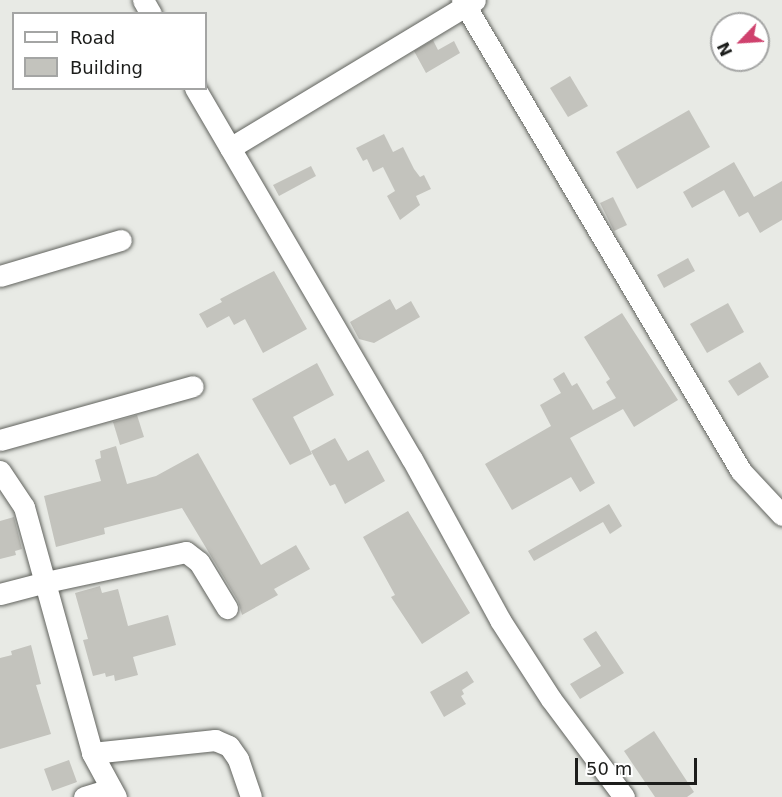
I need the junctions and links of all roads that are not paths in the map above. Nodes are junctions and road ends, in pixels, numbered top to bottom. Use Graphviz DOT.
graph roads {
  1 [pos="468,2"];
  2 [pos="196,90"];
  3 [pos="230,148"];
  4 [pos="121,240"];
  5 [pos="0,276"];
  6 [pos="193,386"];
  7 [pos="0,440"];
  8 [pos="0,471"];
  9 [pos="782,515"];
  10 [pos="46,582"];
  11 [pos="0,594"];
  12 [pos="227,608"];
  13 [pos="92,753"];
  14 [pos="113,793"];
  15 [pos="84,797"];
  16 [pos="251,797"];
  17 [pos="624,797"];
  1 -- 3 [label="street"];
  1 -- 9 [label="street"];
  2 -- 3 [label="street"];
  3 -- 17 [label="street"];
  4 -- 5 [label="street"];
  6 -- 7 [label="street"];
  8 -- 10 [label="street"];
  10 -- 11 [label="street"];
  10 -- 12 [label="street"];
  10 -- 13 [label="street"];
  13 -- 14 [label="street"];
  13 -- 16 [label="street"];
  14 -- 15 [label="street"];
}
